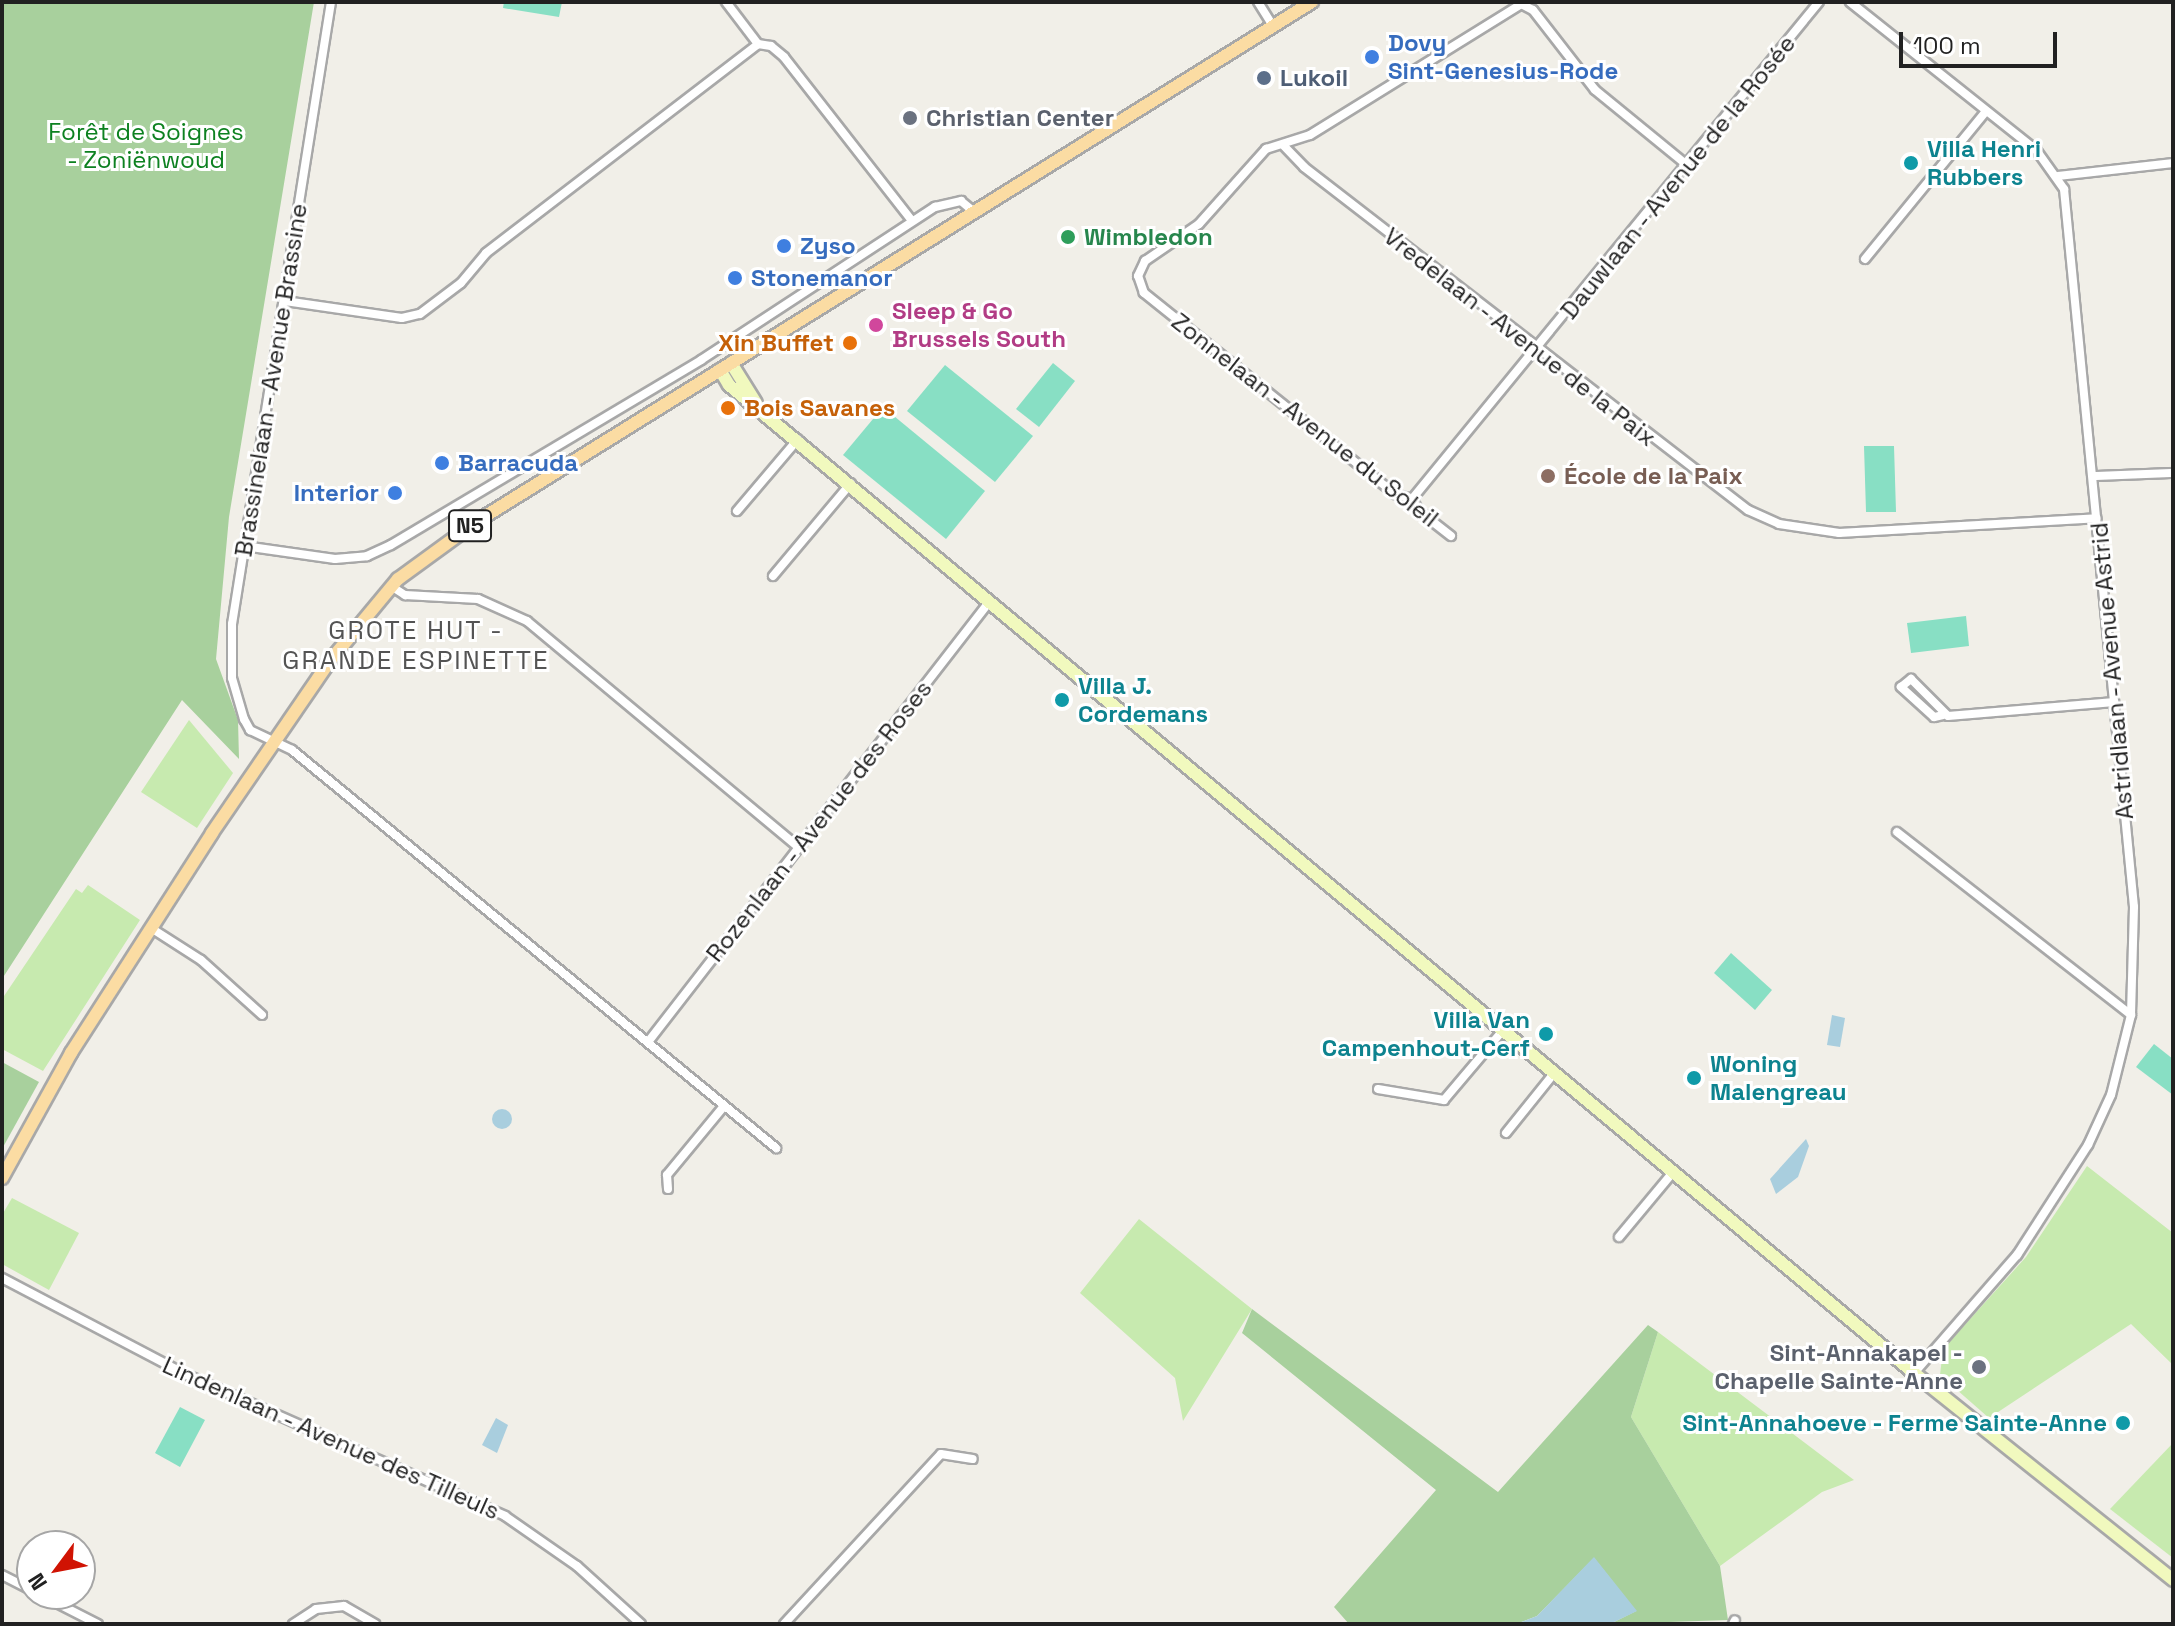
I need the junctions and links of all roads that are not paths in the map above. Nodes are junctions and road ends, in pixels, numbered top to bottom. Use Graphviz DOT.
graph roads {
  1 [pos="331,2"];
  2 [pos="726,2"];
  3 [pos="1258,2"];
  4 [pos="1312,2"];
  5 [pos="1819,2"];
  6 [pos="1850,2"];
  7 [pos="1273,26"];
  8 [pos="758,44"];
  9 [pos="1986,111"];
  10 [pos="1284,146"];
  11 [pos="2173,163"];
  12 [pos="1687,165"];
  13 [pos="2058,176"];
  14 [pos="974,212"];
  15 [pos="912,221"];
  16 [pos="1865,259"];
  17 [pos="285,301"];
  18 [pos="1538,351"];
  19 [pos="726,367"];
  20 [pos="799,438"];
  21 [pos="2173,473"];
  22 [pos="2094,476"];
  23 [pos="851,482"];
  24 [pos="1412,499"];
  25 [pos="737,511"];
  26 [pos="2097,518"];
  27 [pos="1451,536"];
  28 [pos="244,546"];
  29 [pos="773,576"];
  30 [pos="391,586"];
  31 [pos="990,601"];
  32 [pos="2114,702"];
  33 [pos="1943,715"];
  34 [pos="274,741"];
  35 [pos="1897,832"];
  36 [pos="799,848"];
  37 [pos="151,928"];
  38 [pos="262,1015"];
  39 [pos="2131,1015"];
  40 [pos="1504,1029"];
  41 [pos="648,1042"];
  42 [pos="1555,1072"];
  43 [pos="1378,1089"];
  44 [pos="724,1106"];
  45 [pos="1506,1133"];
  46 [pos="776,1148"];
  47 [pos="1674,1171"];
  48 [pos="2,1178"];
  49 [pos="668,1189"];
  50 [pos="1619,1237"];
  51 [pos="2,1278"];
  52 [pos="1914,1373"];
  53 [pos="973,1459"];
  54 [pos="2173,1580"];
  55 [pos="70,1610"];
  56 [pos="98,1624"];
  57 [pos="293,1624"];
  58 [pos="375,1624"];
  59 [pos="641,1624"];
  60 [pos="784,1624"];
  1 -- 17 [label="street, Brassinelaan - Avenue Brassine"];
  2 -- 8 [label="street"];
  3 -- 7 [label="street"];
  4 -- 7 [label="main road, N5"];
  5 -- 12 [label="street, Dauwlaan - Avenue de la Rosée"];
  6 -- 9 [label="street, Astridlaan - Avenue Astrid"];
  7 -- 14 [label="main road, N5"];
  8 -- 15 [label="street"];
  8 -- 17 [label="street"];
  9 -- 13 [label="street, Astridlaan - Avenue Astrid"];
  9 -- 16 [label="street"];
  10 -- 12 [label="street"];
  10 -- 18 [label="street, Vredelaan - Avenue de la Paix"];
  10 -- 24 [label="street, Zonnelaan - Avenue du Soleil"];
  11 -- 13 [label="street"];
  12 -- 18 [label="street, Dauwlaan - Avenue de la Rosée"];
  13 -- 22 [label="street, Astridlaan - Avenue Astrid"];
  14 -- 15 [label="street"];
  14 -- 19 [label="main road, N5"];
  15 -- 28 [label="street"];
  17 -- 28 [label="street, Brassinelaan - Avenue Brassine"];
  18 -- 24 [label="street, Dauwlaan - Avenue de la Rosée"];
  18 -- 26 [label="street, Vredelaan - Avenue de la Paix"];
  19 -- 20 [label="street"];
  19 -- 30 [label="main road, N5"];
  20 -- 23 [label="street"];
  20 -- 25 [label="street"];
  21 -- 22 [label="street"];
  22 -- 26 [label="street, Astridlaan - Avenue Astrid"];
  23 -- 29 [label="street"];
  23 -- 31 [label="street"];
  24 -- 27 [label="street, Zonnelaan - Avenue du Soleil"];
  26 -- 32 [label="street, Astridlaan - Avenue Astrid"];
  28 -- 34 [label="street, Brassinelaan - Avenue Brassine"];
  30 -- 34 [label="main road, N5"];
  30 -- 36 [label="street"];
  31 -- 36 [label="street, Rozenlaan - Avenue des Roses"];
  31 -- 40 [label="street"];
  32 -- 33 [label="street"];
  32 -- 39 [label="street, Astridlaan - Avenue Astrid"];
  33 -- 33 [label="street"];
  34 -- 37 [label="main road, N5"];
  34 -- 41 [label="street, Brassinelaan - Avenue Brassine"];
  35 -- 39 [label="street"];
  36 -- 41 [label="street, Rozenlaan - Avenue des Roses"];
  37 -- 38 [label="street"];
  37 -- 48 [label="main road, N5"];
  39 -- 52 [label="street, Astridlaan - Avenue Astrid"];
  40 -- 42 [label="street"];
  40 -- 43 [label="street"];
  41 -- 44 [label="street, Brassinelaan - Avenue Brassine"];
  42 -- 45 [label="street"];
  42 -- 47 [label="street"];
  44 -- 46 [label="street, Brassinelaan - Avenue Brassine"];
  44 -- 49 [label="street"];
  47 -- 50 [label="street"];
  47 -- 52 [label="street"];
  51 -- 59 [label="street, Lindenlaan - Avenue des Tilleuls"];
  52 -- 54 [label="street"];
  53 -- 60 [label="street"];
  55 -- 56 [label="street"];
  57 -- 58 [label="street"];
}
